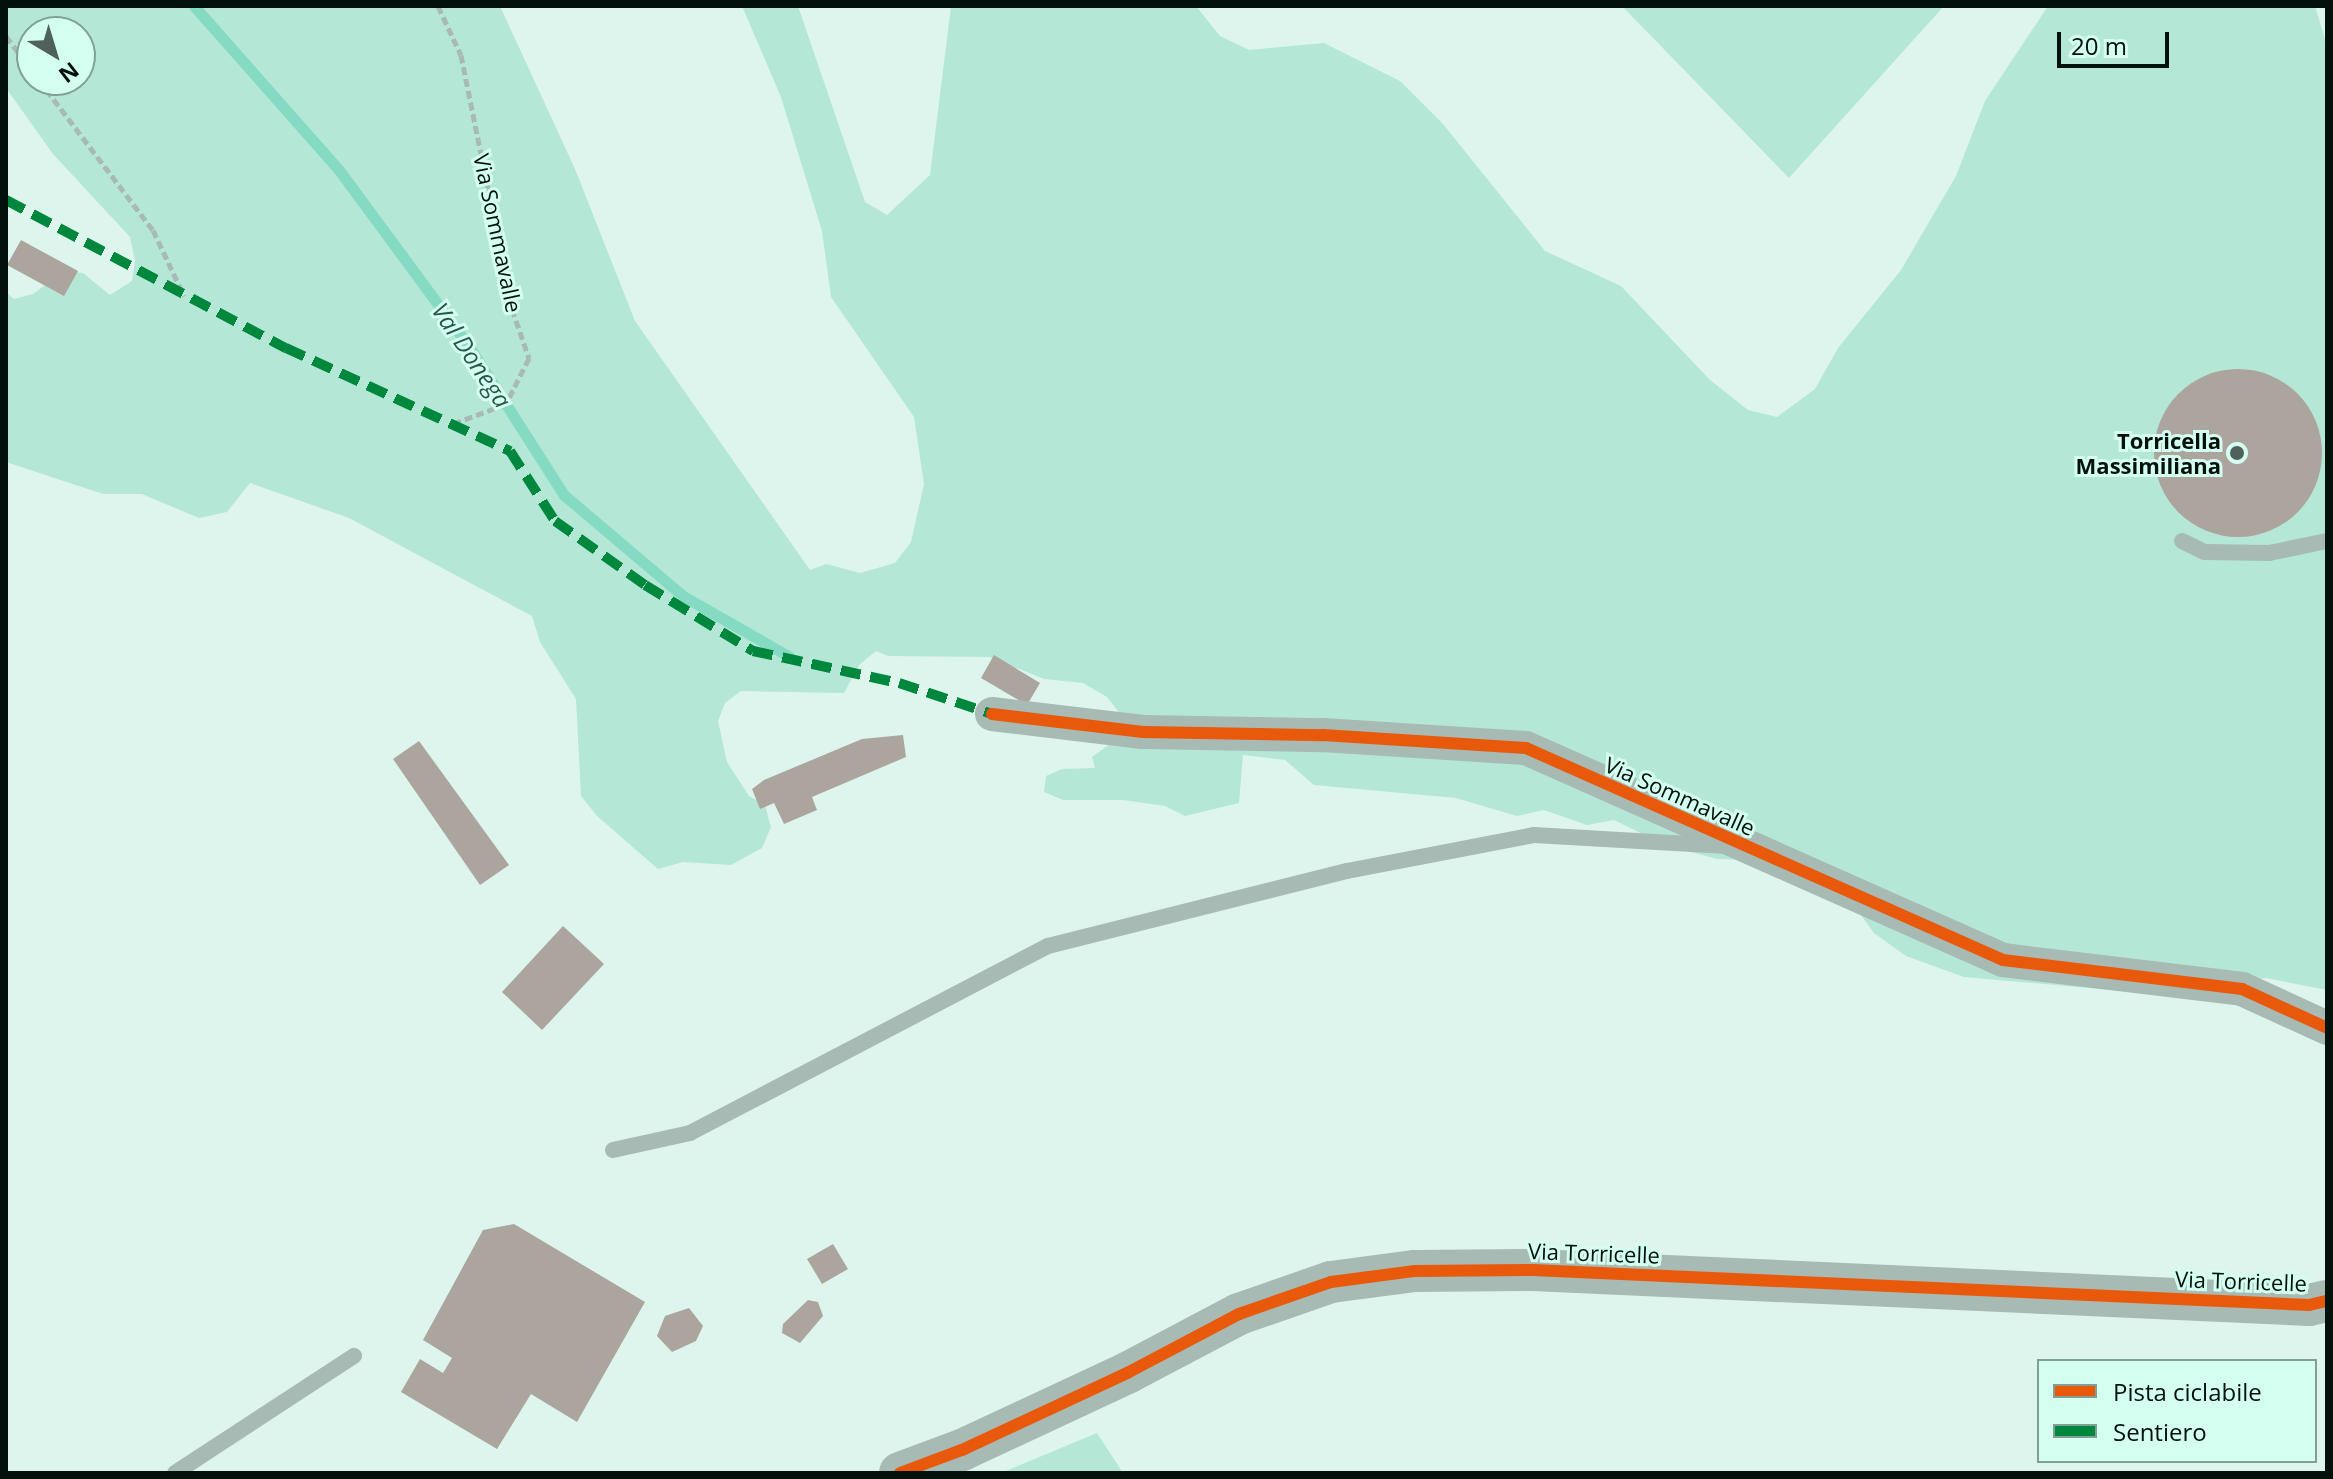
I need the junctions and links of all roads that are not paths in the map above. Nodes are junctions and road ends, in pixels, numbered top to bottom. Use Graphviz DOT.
graph roads {
  1 [pos="2182,541"];
  2 [pos="2327,541"];
  3 [pos="992,714"];
  4 [pos="1747,848"];
  5 [pos="2327,1028"];
  6 [pos="613,1150"];
  7 [pos="2327,1301"];
  8 [pos="354,1356"];
  9 [pos="175,1473"];
  10 [pos="900,1473"];
  1 -- 2 [label="lane"];
  3 -- 4 [label="street, Via Sommavalle"];
  4 -- 5 [label="street, Via Sommavalle"];
  4 -- 6 [label="lane"];
  7 -- 10 [label="street, Via Torricelle"];
  8 -- 9 [label="lane"];
}
